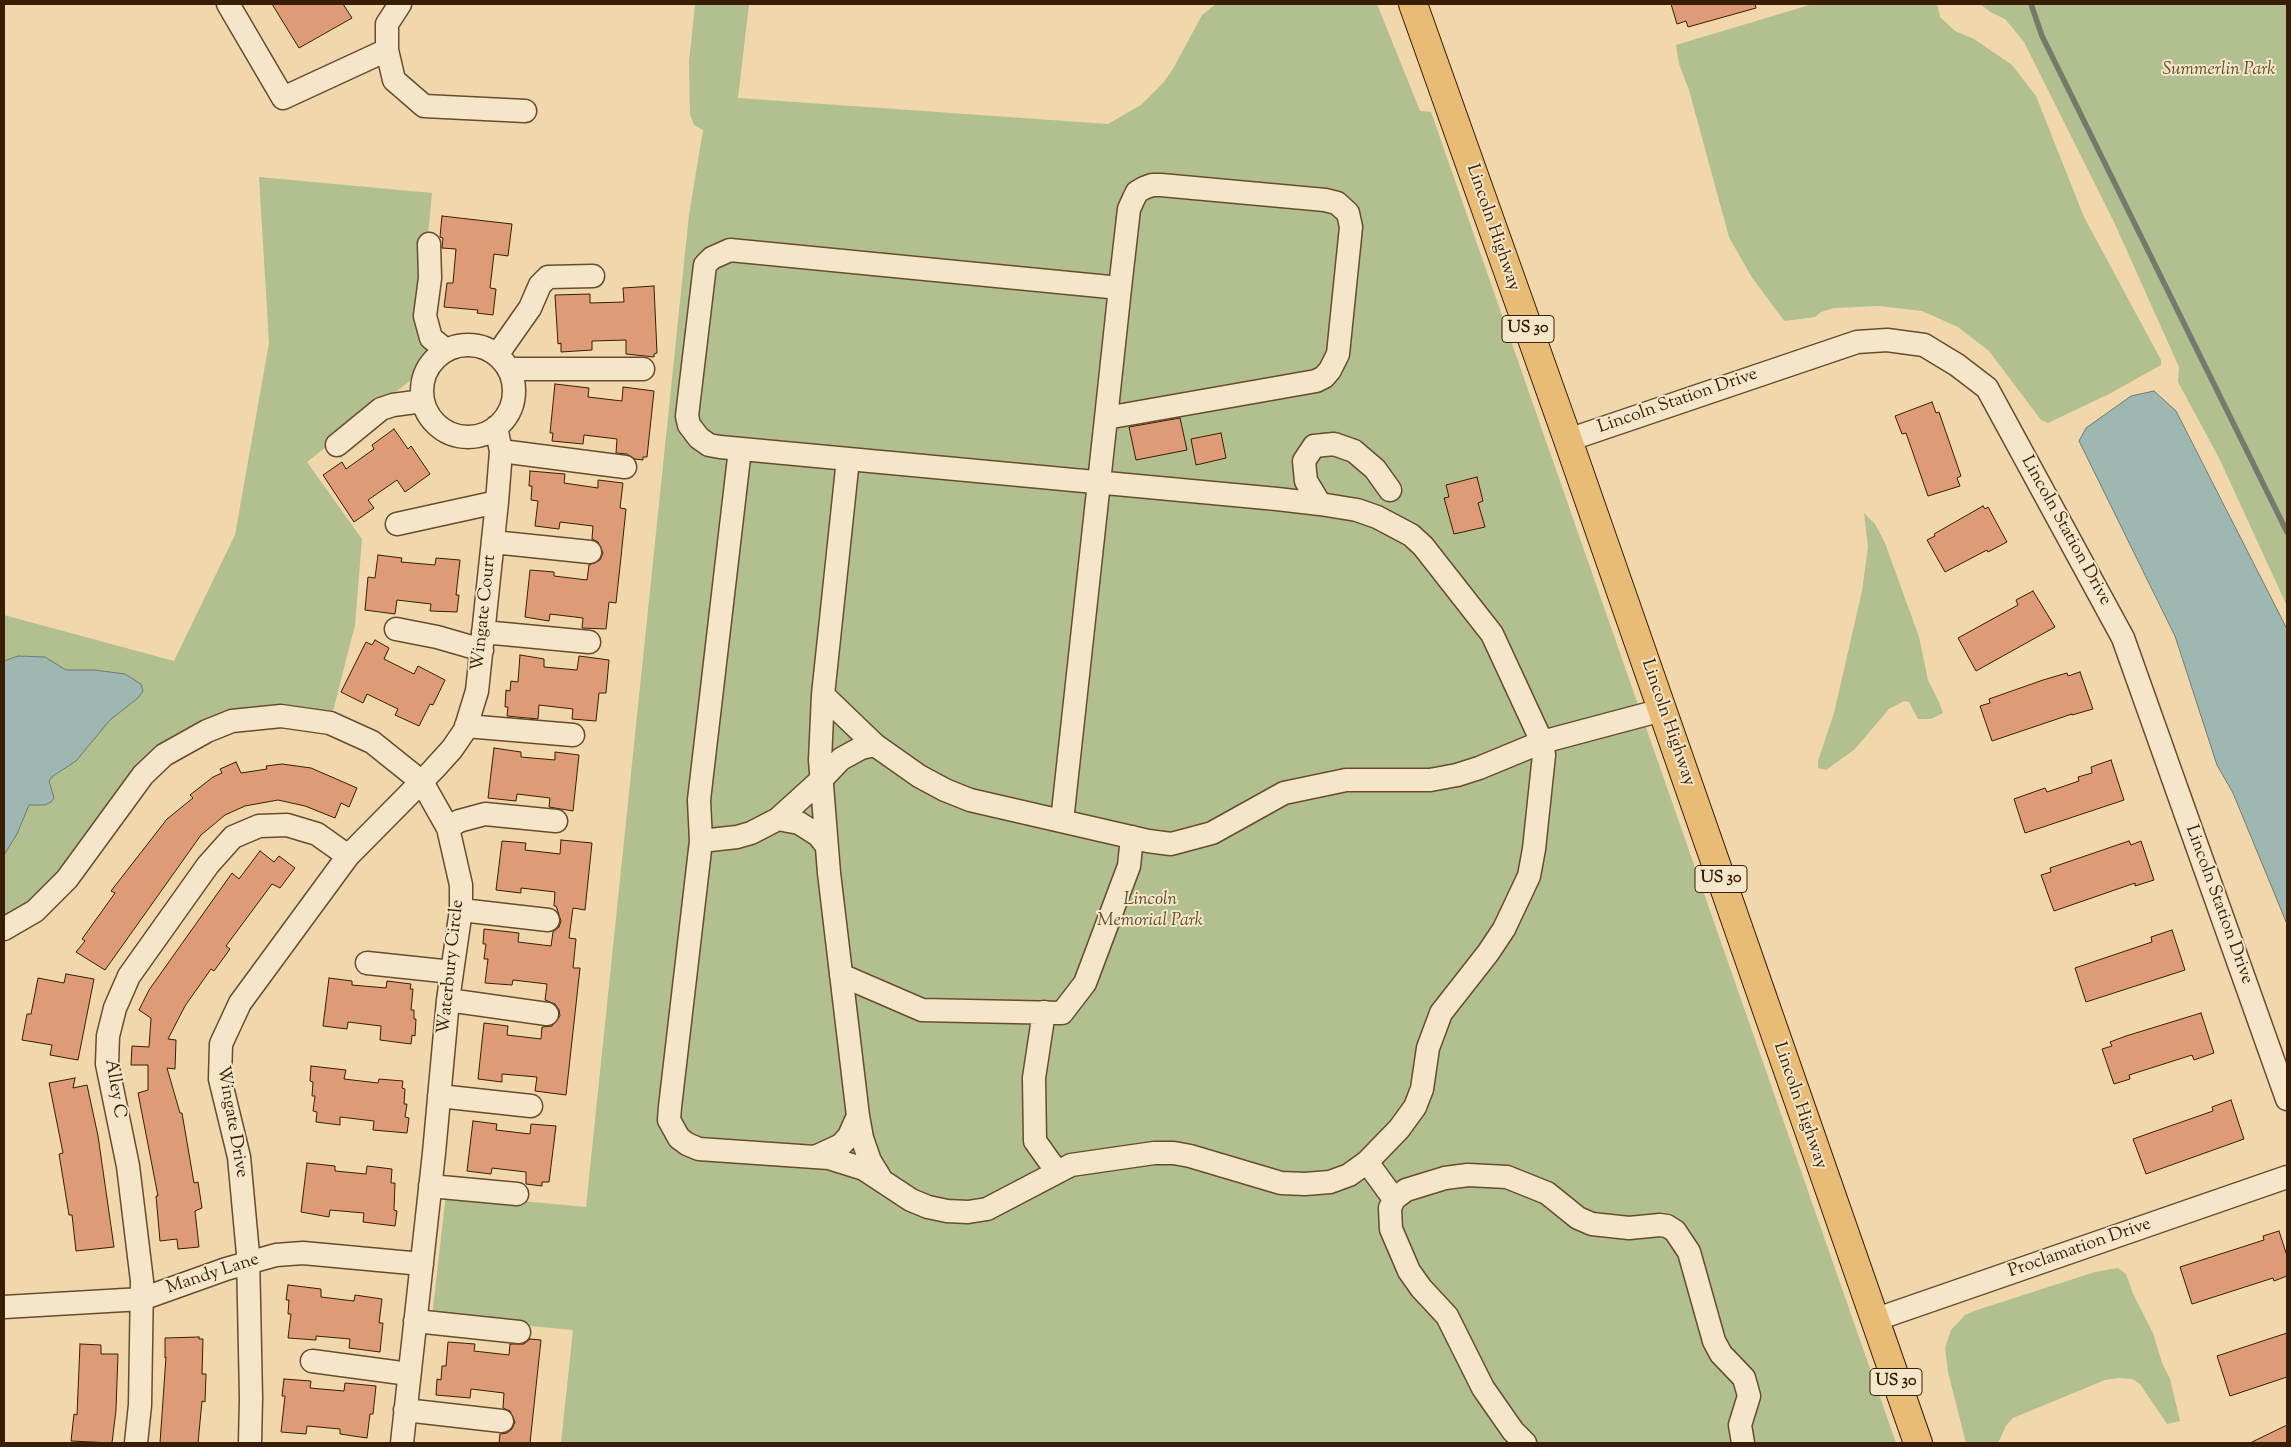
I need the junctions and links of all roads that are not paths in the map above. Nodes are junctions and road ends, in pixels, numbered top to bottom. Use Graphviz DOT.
graph roads {
  1 [pos="228,4"];
  2 [pos="400,4"];
  3 [pos="1412,4"];
  4 [pos="387,50"];
  5 [pos="524,111"];
  6 [pos="429,244"];
  7 [pos="593,276"];
  8 [pos="1120,288"];
  9 [pos="446,350"];
  10 [pos="503,362"];
  11 [pos="643,369"];
  12 [pos="423,401"];
  13 [pos="1106,418"];
  14 [pos="496,427"];
  15 [pos="1568,440"];
  16 [pos="337,445"];
  17 [pos="740,449"];
  18 [pos="501,451"];
  19 [pos="848,459"];
  20 [pos="625,467"];
  21 [pos="1099,482"];
  22 [pos="1390,490"];
  23 [pos="497,502"];
  24 [pos="1320,504"];
  25 [pos="397,524"];
  26 [pos="493,542"];
  27 [pos="590,552"];
  28 [pos="396,629"];
  29 [pos="482,641"];
  30 [pos="589,642"];
  31 [pos="823,695"];
  32 [pos="1662,710"];
  33 [pos="466,726"];
  34 [pos="573,735"];
  35 [pos="1542,742"];
  36 [pos="875,745"];
  37 [pos="821,780"];
  38 [pos="422,782"];
  39 [pos="778,819"];
  40 [pos="556,821"];
  41 [pos="1062,821"];
  42 [pos="448,828"];
  43 [pos="1132,837"];
  44 [pos="701,841"];
  45 [pos="826,845"];
  46 [pos="348,856"];
  47 [pos="461,910"];
  48 [pos="548,920"];
  49 [pos="4,929"];
  50 [pos="367,963"];
  51 [pos="452,972"];
  52 [pos="841,974"];
  53 [pos="448,1000"];
  54 [pos="1044,1012"];
  55 [pos="547,1014"];
  56 [pos="439,1096"];
  57 [pos="2287,1099"];
  58 [pos="531,1106"];
  59 [pos="858,1116"];
  60 [pos="817,1156"];
  61 [pos="1367,1162"];
  62 [pos="1057,1172"];
  63 [pos="2287,1177"];
  64 [pos="881,1179"];
  65 [pos="430,1186"];
  66 [pos="517,1194"];
  67 [pos="1394,1199"];
  68 [pos="248,1262"];
  69 [pos="422,1264"];
  70 [pos="142,1299"];
  71 [pos="4,1306"];
  72 [pos="1874,1320"];
  73 [pos="415,1321"];
  74 [pos="519,1332"];
  75 [pos="312,1361"];
  76 [pos="409,1374"];
  77 [pos="405,1410"];
  78 [pos="502,1422"];
  79 [pos="136,1443"];
  80 [pos="250,1443"];
  81 [pos="402,1443"];
  82 [pos="1525,1443"];
  83 [pos="1743,1443"];
  84 [pos="1918,1443"];
  1 -- 4 [label="street"];
  2 -- 4 [label="street"];
  3 -- 15 [label="main road, Lincoln Highway / US 30"];
  4 -- 5 [label="street"];
  6 -- 9 [label="street"];
  7 -- 10 [label="street"];
  8 -- 13 [label="street"];
  8 -- 13 [label="street"];
  8 -- 17 [label="street"];
  9 -- 10 [label="street"];
  9 -- 12 [label="street"];
  10 -- 11 [label="street"];
  10 -- 14 [label="street"];
  12 -- 14 [label="street"];
  12 -- 16 [label="street"];
  13 -- 21 [label="street"];
  14 -- 18 [label="street, Wingate Court"];
  15 -- 32 [label="main road, Lincoln Highway / US 30"];
  15 -- 57 [label="street, Lincoln Station Drive"];
  17 -- 19 [label="street"];
  17 -- 44 [label="street"];
  18 -- 20 [label="street"];
  18 -- 23 [label="street, Wingate Court"];
  19 -- 21 [label="street"];
  19 -- 31 [label="street"];
  21 -- 24 [label="street"];
  21 -- 41 [label="street"];
  22 -- 24 [label="street"];
  23 -- 25 [label="street"];
  23 -- 26 [label="street, Wingate Court"];
  24 -- 35 [label="street"];
  26 -- 27 [label="street"];
  26 -- 29 [label="street, Wingate Court"];
  28 -- 29 [label="street"];
  29 -- 30 [label="street"];
  29 -- 33 [label="street, Wingate Court"];
  31 -- 36 [label="street"];
  31 -- 37 [label="street"];
  32 -- 35 [label="street"];
  32 -- 72 [label="main road, Lincoln Highway / US 30"];
  33 -- 34 [label="street"];
  33 -- 38 [label="street, Wingate Court"];
  35 -- 43 [label="street"];
  35 -- 61 [label="street"];
  36 -- 37 [label="street"];
  36 -- 41 [label="street"];
  37 -- 39 [label="street"];
  37 -- 45 [label="street"];
  38 -- 42 [label="street, Waterbury Circle"];
  38 -- 46 [label="street, Wingate Drive"];
  38 -- 49 [label="street, Waterbury Circle"];
  39 -- 44 [label="street"];
  39 -- 45 [label="street"];
  40 -- 42 [label="street"];
  41 -- 43 [label="street"];
  42 -- 47 [label="street, Waterbury Circle"];
  43 -- 54 [label="street"];
  44 -- 60 [label="street"];
  45 -- 52 [label="street"];
  46 -- 68 [label="street, Wingate Drive"];
  46 -- 70 [label="street, Alley C"];
  47 -- 48 [label="street"];
  47 -- 51 [label="street, Waterbury Circle"];
  50 -- 51 [label="street"];
  51 -- 53 [label="street, Waterbury Circle"];
  52 -- 54 [label="street"];
  52 -- 59 [label="street"];
  53 -- 55 [label="street"];
  53 -- 56 [label="street, Waterbury Circle"];
  54 -- 62 [label="street"];
  56 -- 58 [label="street"];
  56 -- 65 [label="street, Waterbury Circle"];
  59 -- 60 [label="street"];
  59 -- 64 [label="street"];
  60 -- 64 [label="street"];
  61 -- 62 [label="street"];
  61 -- 67 [label="street"];
  62 -- 64 [label="street"];
  63 -- 72 [label="street, Proclamation Drive"];
  65 -- 66 [label="street"];
  65 -- 69 [label="street, Waterbury Circle"];
  67 -- 82 [label="street"];
  67 -- 83 [label="street"];
  68 -- 69 [label="street, Mandy Lane"];
  68 -- 70 [label="street, Mandy Lane"];
  68 -- 80 [label="street, Wingate Drive"];
  69 -- 73 [label="street, Waterbury Circle"];
  70 -- 71 [label="street, Mandy Lane"];
  70 -- 79 [label="street, Alley C"];
  72 -- 84 [label="main road, Lincoln Highway / US 30"];
  73 -- 74 [label="street"];
  73 -- 76 [label="street, Waterbury Circle"];
  75 -- 76 [label="street"];
  76 -- 77 [label="street, Waterbury Circle"];
  77 -- 78 [label="street"];
  77 -- 81 [label="street, Waterbury Circle"];
}
